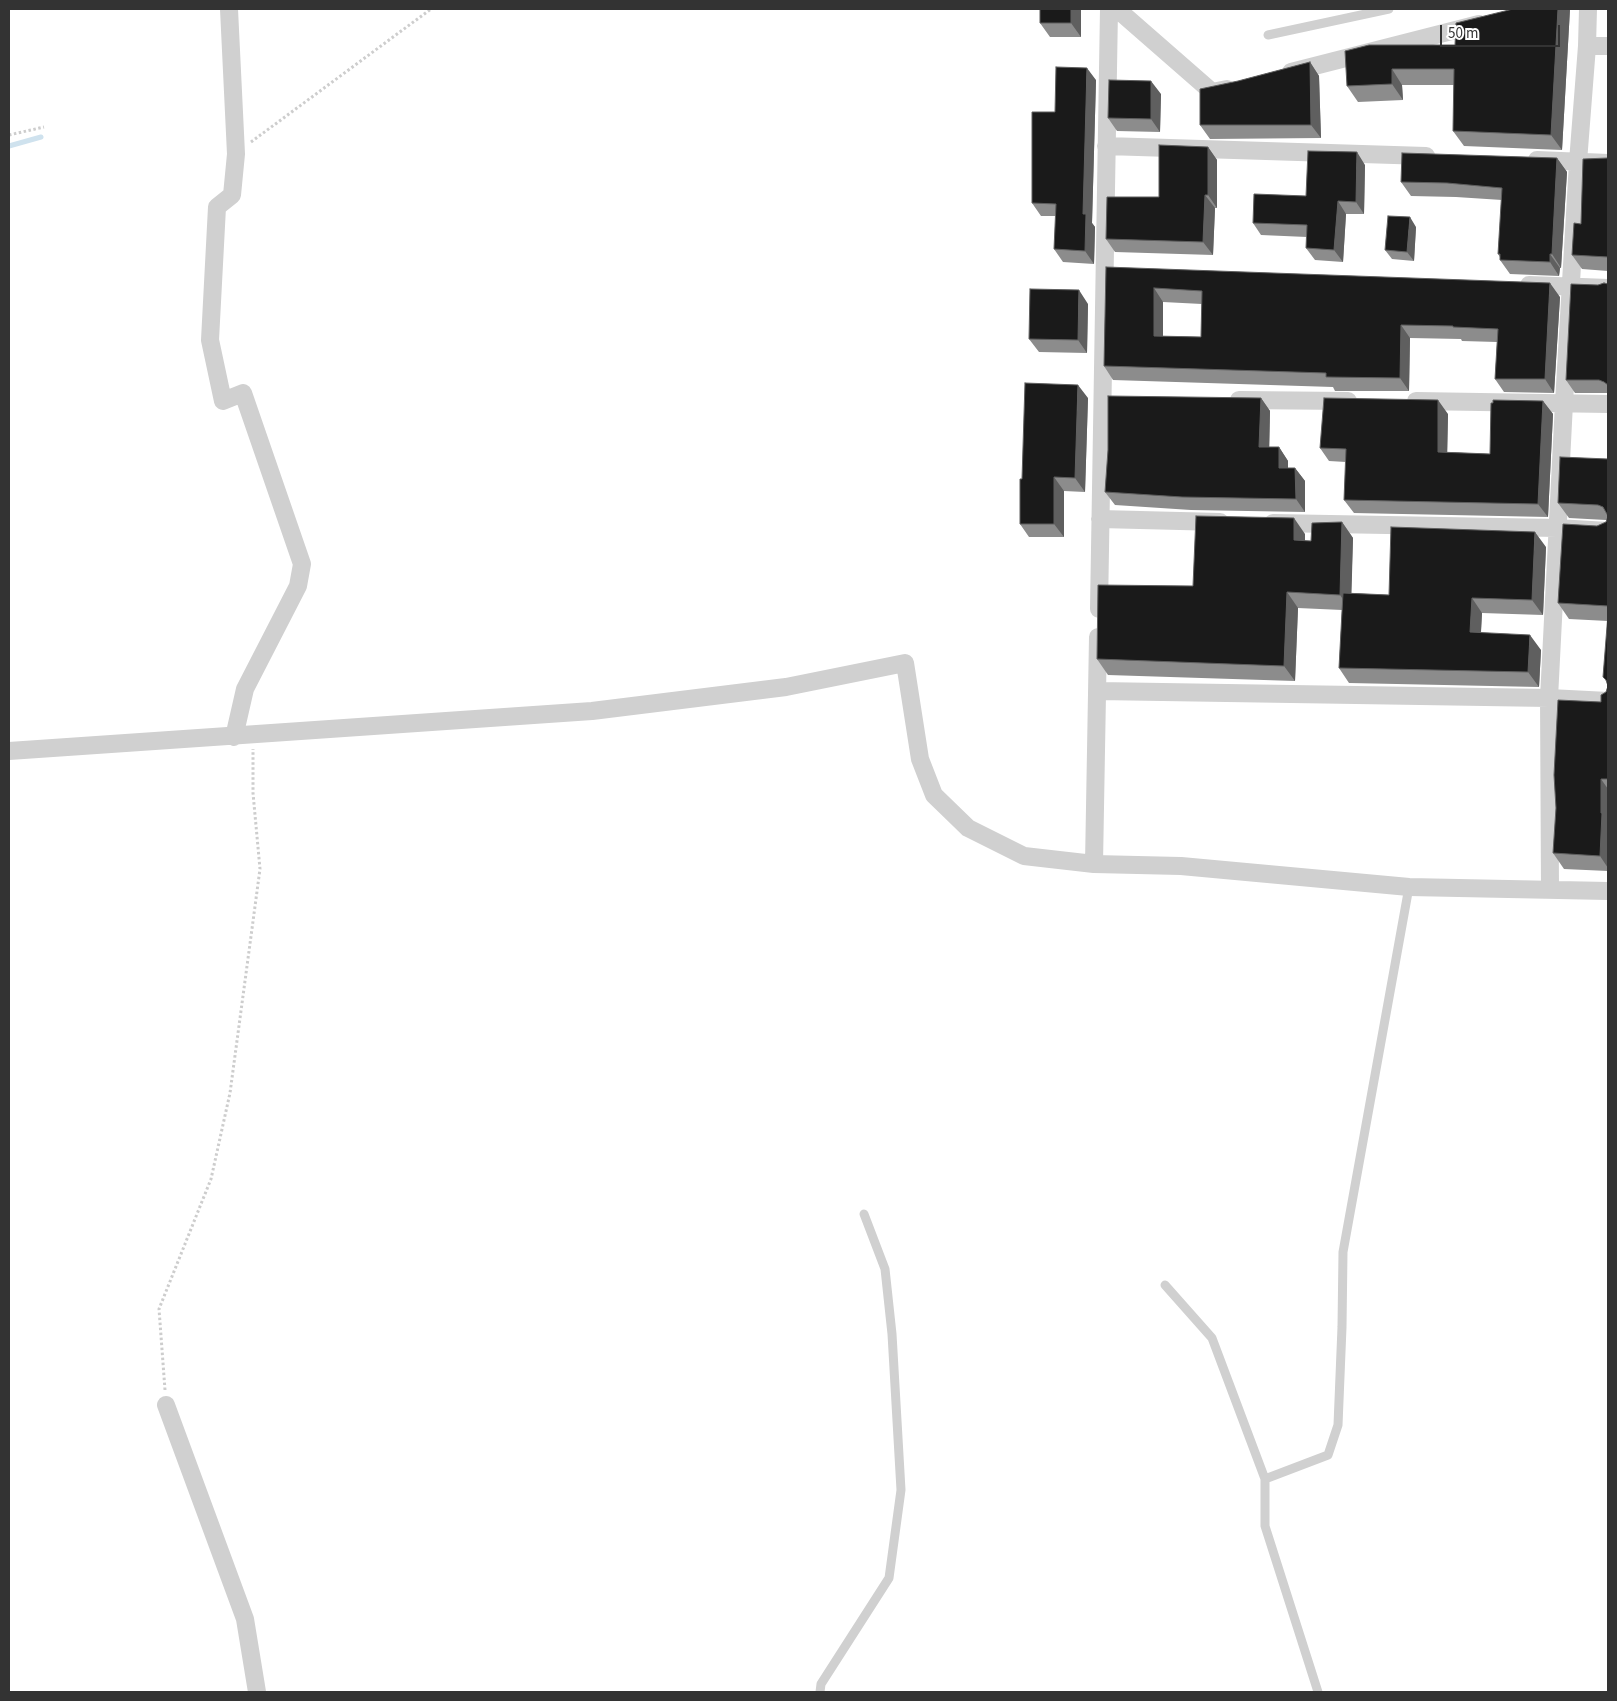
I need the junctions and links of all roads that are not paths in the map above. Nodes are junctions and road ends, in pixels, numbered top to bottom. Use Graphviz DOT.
graph roads {
  1 [pos="229,9"];
  2 [pos="1108,9"];
  3 [pos="1117,9"];
  4 [pos="1389,9"];
  5 [pos="1588,9"];
  6 [pos="1498,20"];
  7 [pos="1268,35"];
  8 [pos="1587,46"];
  9 [pos="1608,46"];
  10 [pos="1280,75"];
  11 [pos="1241,85"];
  12 [pos="1106,146"];
  13 [pos="1443,156"];
  14 [pos="1520,159"];
  15 [pos="1578,162"];
  16 [pos="1608,163"];
  17 [pos="1104,269"];
  18 [pos="1124,270"];
  19 [pos="1512,284"];
  20 [pos="1571,287"];
  21 [pos="1608,288"];
  22 [pos="1102,399"];
  23 [pos="1122,399"];
  24 [pos="1220,400"];
  25 [pos="1368,401"];
  26 [pos="1397,401"];
  27 [pos="1564,403"];
  28 [pos="1608,404"];
  29 [pos="1100,519"];
  30 [pos="1240,522"];
  31 [pos="1259,522"];
  32 [pos="1557,528"];
  33 [pos="1608,531"];
  34 [pos="1098,691"];
  35 [pos="1549,698"];
  36 [pos="1608,701"];
  37 [pos="234,737"];
  38 [pos="9,751"];
  39 [pos="1094,864"];
  40 [pos="1409,887"];
  41 [pos="1550,889"];
  42 [pos="1608,890"];
  43 [pos="864,1214"];
  44 [pos="1165,1285"];
  45 [pos="166,1405"];
  46 [pos="1265,1480"];
  47 [pos="257,1692"];
  48 [pos="820,1692"];
  49 [pos="1318,1692"];
  1 -- 37 [label="street"];
  2 -- 12 [label="street"];
  3 -- 11 [label="street"];
  4 -- 7 [label="lane"];
  5 -- 8 [label="street"];
  6 -- 10 [label="street"];
  8 -- 9 [label="street"];
  8 -- 15 [label="street"];
  12 -- 13 [label="street"];
  12 -- 17 [label="street"];
  14 -- 15 [label="street"];
  15 -- 16 [label="street"];
  15 -- 20 [label="street"];
  17 -- 18 [label="street"];
  17 -- 22 [label="street"];
  19 -- 20 [label="street"];
  20 -- 21 [label="street"];
  20 -- 27 [label="street"];
  22 -- 23 [label="street"];
  22 -- 29 [label="street"];
  24 -- 25 [label="street"];
  26 -- 27 [label="street"];
  27 -- 28 [label="street"];
  27 -- 32 [label="street"];
  29 -- 30 [label="street"];
  29 -- 34 [label="street"];
  31 -- 32 [label="street"];
  32 -- 33 [label="street"];
  32 -- 35 [label="street"];
  34 -- 35 [label="street"];
  34 -- 39 [label="street"];
  35 -- 36 [label="street"];
  35 -- 41 [label="street"];
  37 -- 38 [label="street"];
  37 -- 39 [label="street"];
  39 -- 40 [label="street"];
  40 -- 41 [label="street"];
  40 -- 46 [label="lane"];
  41 -- 42 [label="street"];
  43 -- 48 [label="lane"];
  44 -- 46 [label="lane"];
  45 -- 47 [label="street"];
  46 -- 49 [label="lane"];
}
